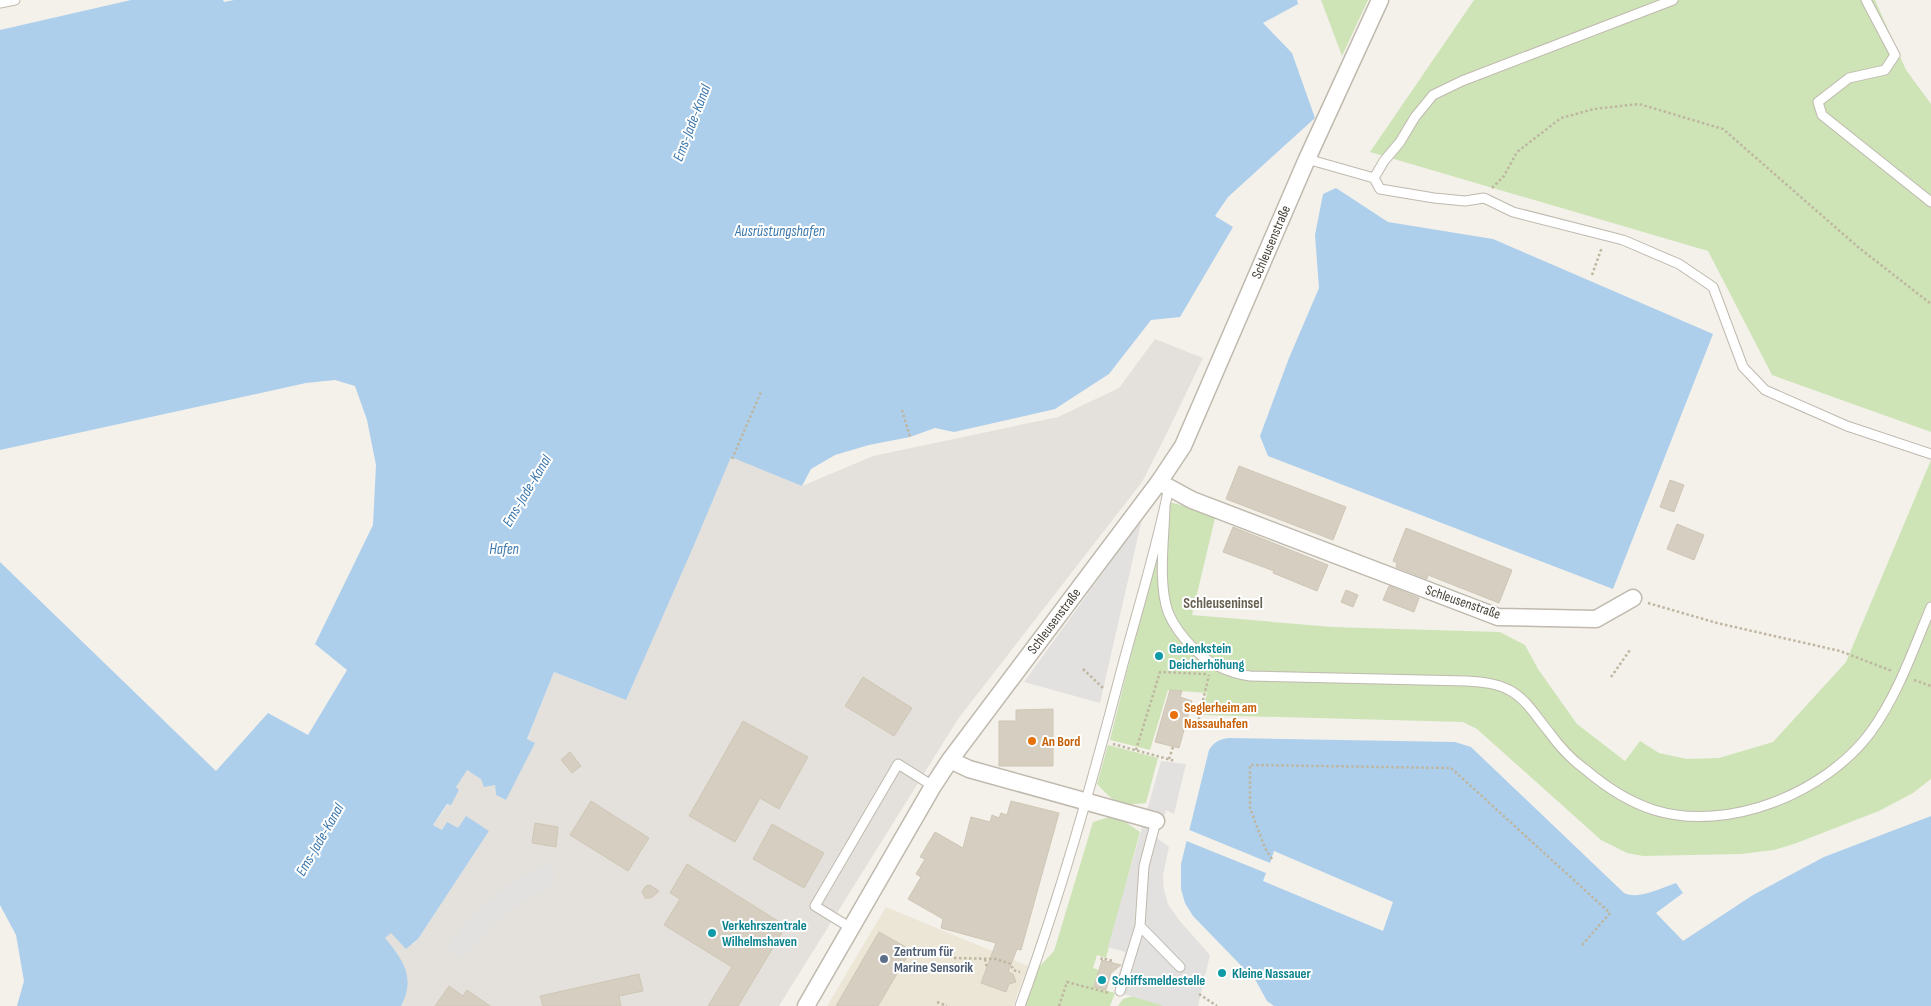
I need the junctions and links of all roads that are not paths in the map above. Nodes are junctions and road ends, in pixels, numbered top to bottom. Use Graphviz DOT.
graph roads {
  1 [pos="15,0"];
  2 [pos="1380,0"];
  3 [pos="1673,0"];
  4 [pos="1866,0"];
  5 [pos="0,3"];
  6 [pos="1307,159"];
  7 [pos="1374,178"];
  8 [pos="1931,202"];
  9 [pos="1931,454"];
  10 [pos="1164,485"];
  11 [pos="1165,508"];
  12 [pos="1633,598"];
  13 [pos="1931,607"];
  14 [pos="950,760"];
  15 [pos="933,786"];
  16 [pos="1085,802"];
  17 [pos="1156,821"];
  18 [pos="1140,926"];
  19 [pos="851,928"];
  20 [pos="1180,967"];
  21 [pos="1120,990"];
  22 [pos="806,1006"];
  23 [pos="1020,1006"];
  1 -- 5 [label="lane"];
  2 -- 6 [label="street, Schleusenstraße"];
  3 -- 7 [label="lane"];
  4 -- 8 [label="lane"];
  6 -- 7 [label="lane"];
  6 -- 10 [label="street, Schleusenstraße"];
  7 -- 9 [label="lane"];
  10 -- 11 [label="lane"];
  10 -- 12 [label="street, Schleusenstraße"];
  10 -- 14 [label="street, Schleusenstraße"];
  11 -- 13 [label="lane"];
  11 -- 16 [label="lane"];
  14 -- 15 [label="street, Schleusenstraße"];
  14 -- 16 [label="street"];
  15 -- 19 [label="street, Schleusenstraße"];
  15 -- 19 [label="lane"];
  16 -- 17 [label="street"];
  16 -- 23 [label="lane"];
  17 -- 18 [label="lane"];
  18 -- 20 [label="lane"];
  18 -- 21 [label="lane"];
  19 -- 22 [label="street, Schleusenstraße"];
}
